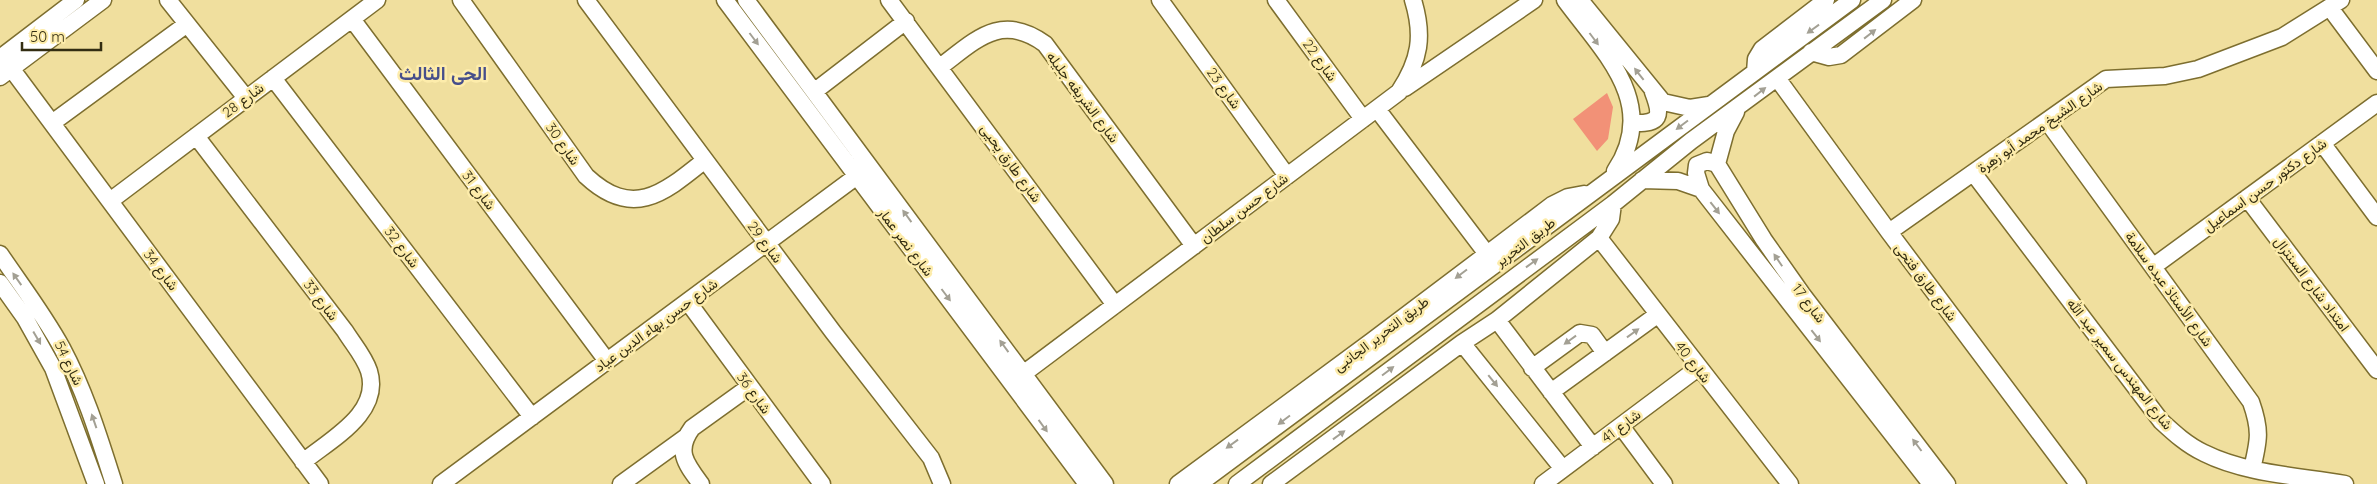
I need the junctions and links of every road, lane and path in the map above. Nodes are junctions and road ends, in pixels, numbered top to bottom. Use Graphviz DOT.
graph roads {
  1 [pos="76,0"];
  2 [pos="103,0"];
  3 [pos="168,0"];
  4 [pos="377,0"];
  5 [pos="461,0"];
  6 [pos="586,0"];
  7 [pos="725,0"];
  8 [pos="746,0"];
  9 [pos="889,0"];
  10 [pos="1160,0"];
  11 [pos="1276,0"];
  12 [pos="1413,0"];
  13 [pos="1534,0"];
  14 [pos="1565,0"];
  15 [pos="1580,0"];
  16 [pos="1826,0"];
  17 [pos="1883,0"];
  18 [pos="1913,0"];
  19 [pos="1850,1"];
  20 [pos="2335,4"];
  21 [pos="1861,16"];
  22 [pos="352,18"];
  23 [pos="906,21"];
  24 [pos="187,24"];
  25 [pos="1811,52"];
  26 [pos="3,65"];
  27 [pos="940,67"];
  28 [pos="2377,71"];
  29 [pos="1755,72"];
  30 [pos="273,78"];
  31 [pos="1777,78"];
  32 [pos="814,91"];
  33 [pos="1399,92"];
  34 [pos="1653,92"];
  35 [pos="246,98"];
  36 [pos="2377,103"];
  37 [pos="1709,105"];
  38 [pos="1738,108"];
  39 [pos="1377,109"];
  40 [pos="1363,119"];
  41 [pos="2047,120"];
  42 [pos="1633,123"];
  43 [pos="52,124"];
  44 [pos="196,136"];
  45 [pos="2322,143"];
  46 [pos="704,160"];
  47 [pos="1717,164"];
  48 [pos="871,166"];
  49 [pos="1974,174"];
  50 [pos="857,176"];
  51 [pos="1288,176"];
  52 [pos="1609,180"];
  53 [pos="1642,180"];
  54 [pos="1701,189"];
  55 [pos="2247,198"];
  56 [pos="110,201"];
  57 [pos="1613,204"];
  58 [pos="2377,217"];
  59 [pos="1889,232"];
  60 [pos="1599,238"];
  61 [pos="767,243"];
  62 [pos="1194,246"];
  63 [pos="0,254"];
  64 [pos="1491,259"];
  65 [pos="2154,266"];
  66 [pos="1512,278"];
  67 [pos="0,283"];
  68 [pos="1463,288"];
  69 [pos="688,302"];
  70 [pos="1481,302"];
  71 [pos="1115,305"];
  72 [pos="1658,315"];
  73 [pos="1497,320"];
  74 [pos="1372,342"];
  75 [pos="1462,343"];
  76 [pos="1605,353"];
  77 [pos="607,361"];
  78 [pos="1360,364"];
  79 [pos="1532,368"];
  80 [pos="1698,368"];
  81 [pos="2377,370"];
  82 [pos="1017,378"];
  83 [pos="748,387"];
  84 [pos="1401,390"];
  85 [pos="1551,392"];
  86 [pos="1348,401"];
  87 [pos="532,417"];
  88 [pos="1621,426"];
  89 [pos="686,437"];
  90 [pos="1593,447"];
  91 [pos="106,457"];
  92 [pos="303,462"];
  93 [pos="88,464"];
  94 [pos="2252,469"];
  95 [pos="1553,479"];
  96 [pos="451,481"];
  97 [pos="1202,481"];
  98 [pos="1179,483"];
  99 [pos="96,484"];
  100 [pos="114,484"];
  101 [pos="320,484"];
  102 [pos="620,484"];
  103 [pos="700,484"];
  104 [pos="822,484"];
  105 [pos="942,484"];
  106 [pos="1087,484"];
  107 [pos="1105,484"];
  108 [pos="1237,484"];
  109 [pos="1271,484"];
  110 [pos="1664,484"];
  111 [pos="1790,484"];
  112 [pos="1931,484"];
  113 [pos="1947,484"];
  114 [pos="2078,484"];
  115 [pos="2345,484"];
  1 -- 26 [label="street"];
  2 -- 26 [label="street"];
  3 -- 24 [label="street"];
  4 -- 22 [label="street, شارع 28"];
  5 -- 46 [label="street, شارع 30"];
  6 -- 46 [label="street, شارع 29"];
  7 -- 50 [label="street, شارع نصر عمار, one-way"];
  8 -- 32 [label="street, شارع نصر عمار"];
  9 -- 23 [label="street, شارع طارق يحيى"];
  10 -- 51 [label="street, شارع 23"];
  11 -- 40 [label="street, شارع 22"];
  12 -- 33 [label="street, شارع حسن سلطان"];
  13 -- 33 [label="street"];
  14 -- 42 [label="street, one-way"];
  34 -- 15 [label="street, one-way"];
  16 -- 29 [label="street"];
  17 -- 21 [label="street, طريق التحرير"];
  25 -- 18 [label="street, one-way"];
  19 -- 21 [label="street"];
  19 -- 29 [label="street, one-way"];
  20 -- 28 [label="street"];
  20 -- 41 [label="street, شارع الشيخ محمد أبو زهرة"];
  21 -- 25 [label="street, طريق التحرير"];
  22 -- 30 [label="street, شارع 28"];
  22 -- 77 [label="street, شارع 31"];
  23 -- 27 [label="street, شارع طارق يحيى"];
  23 -- 32 [label="street"];
  24 -- 35 [label="street"];
  24 -- 43 [label="street"];
  25 -- 31 [label="street, طريق التحرير"];
  26 -- 43 [label="street, شارع 34"];
  27 -- 62 [label="street, شارع الشريفه جليله"];
  27 -- 71 [label="street, شارع طارق يحيى"];
  29 -- 37 [label="street"];
  30 -- 35 [label="street, شارع 28"];
  30 -- 87 [label="street, شارع 32"];
  38 -- 31 [label="street, طريق التحرير, one-way"];
  31 -- 59 [label="street, شارع طارق فتحى"];
  32 -- 48 [label="street, شارع نصر عمار"];
  33 -- 39 [label="street, شارع حسن سلطان"];
  34 -- 37 [label="street"];
  34 -- 42 [label="street"];
  35 -- 44 [label="street, شارع 28"];
  36 -- 45 [label="street, شارع دكتور حسن اسماعيل"];
  37 -- 52 [label="street, one-way"];
  38 -- 47 [label="street"];
  38 -- 53 [label="street, طريق التحرير"];
  39 -- 40 [label="street, شارع حسن سلطان"];
  39 -- 64 [label="street"];
  40 -- 51 [label="street, شارع حسن سلطان"];
  41 -- 49 [label="street, شارع الشيخ محمد أبو زهرة"];
  41 -- 65 [label="street, شارع الأستاذ عبده سلامة"];
  42 -- 52 [label="street"];
  43 -- 56 [label="street, شارع 34"];
  44 -- 56 [label="street, شارع 28"];
  44 -- 92 [label="street, شارع 33"];
  45 -- 55 [label="street, شارع دكتور حسن اسماعيل"];
  45 -- 58 [label="street"];
  46 -- 61 [label="street, شارع 29"];
  47 -- 54 [label="street"];
  113 -- 47 [label="street, شارع 17, one-way"];
  48 -- 50 [label="street, شارع حسن بهاء الدين عياد"];
  82 -- 48 [label="street, شارع نصر عمار, one-way"];
  49 -- 59 [label="street, شارع الشيخ محمد أبو زهرة"];
  49 -- 94 [label="street, شارع المهندس سمير عبد الله"];
  50 -- 61 [label="street, شارع حسن بهاء الدين عياد"];
  50 -- 82 [label="street, شارع نصر عمار, one-way"];
  51 -- 62 [label="street, شارع حسن سلطان"];
  52 -- 64 [label="street, طريق التحرير الجانبى"];
  53 -- 54 [label="street"];
  53 -- 57 [label="street, طريق التحرير"];
  54 -- 112 [label="street, شارع 17, one-way"];
  55 -- 65 [label="street, شارع دكتور حسن اسماعيل"];
  55 -- 81 [label="street, امتداد شارع السنترال"];
  56 -- 92 [label="street, شارع 34"];
  57 -- 60 [label="street"];
  66 -- 57 [label="street, طريق التحرير, one-way"];
  59 -- 114 [label="street, شارع طارق فتحى"];
  60 -- 72 [label="street, شارع 40"];
  60 -- 73 [label="street"];
  61 -- 69 [label="street, شارع حسن بهاء الدين عياد"];
  61 -- 105 [label="street, شارع 29"];
  62 -- 71 [label="street, شارع حسن سلطان"];
  91 -- 63 [label="street, شارع 54, one-way"];
  64 -- 66 [label="street"];
  64 -- 68 [label="street, طريق التحرير"];
  64 -- 74 [label="street, طريق التحرير الجانبى, one-way"];
  65 -- 94 [label="street, شارع الأستاذ عبده سلامة"];
  66 -- 70 [label="street, طريق التحرير"];
  67 -- 93 [label="street, شارع 54, one-way"];
  68 -- 70 [label="street"];
  68 -- 78 [label="street, طريق التحرير"];
  69 -- 77 [label="street, شارع حسن بهاء الدين عياد"];
  69 -- 83 [label="street, شارع 36"];
  86 -- 70 [label="street, طريق التحرير, one-way"];
  71 -- 82 [label="street, شارع حسن سلطان"];
  76 -- 72 [label="street, one-way"];
  72 -- 80 [label="street, شارع 40"];
  73 -- 75 [label="street"];
  73 -- 79 [label="street"];
  74 -- 78 [label="street"];
  74 -- 98 [label="street, طريق التحرير الجانبى, one-way"];
  75 -- 84 [label="street"];
  75 -- 95 [label="street, one-way"];
  76 -- 79 [label="street, one-way"];
  76 -- 85 [label="street"];
  77 -- 87 [label="street, شارع حسن بهاء الدين عياد"];
  78 -- 97 [label="street, طريق التحرير, one-way"];
  79 -- 85 [label="street"];
  80 -- 88 [label="street, شارع 41"];
  80 -- 111 [label="street, شارع 40"];
  82 -- 106 [label="street, شارع نصر عمار, one-way"];
  82 -- 107 [label="street, شارع نصر عمار"];
  83 -- 89 [label="street"];
  83 -- 104 [label="street, شارع 36"];
  84 -- 86 [label="street"];
  109 -- 84 [label="street, one-way"];
  85 -- 90 [label="street"];
  86 -- 108 [label="street, طريق التحرير"];
  87 -- 96 [label="street, شارع حسن بهاء الدين عياد"];
  88 -- 90 [label="street, شارع 41"];
  88 -- 110 [label="street"];
  89 -- 102 [label="street"];
  89 -- 103 [label="street"];
  90 -- 95 [label="street, شارع 41"];
  91 -- 93 [label="street"];
  91 -- 100 [label="street, شارع 54"];
  92 -- 101 [label="street, شارع 34"];
  93 -- 99 [label="street, شارع 54"];
  94 -- 115 [label="street, شارع المهندس سمير عبد الله"];
  97 -- 98 [label="street"];
}
